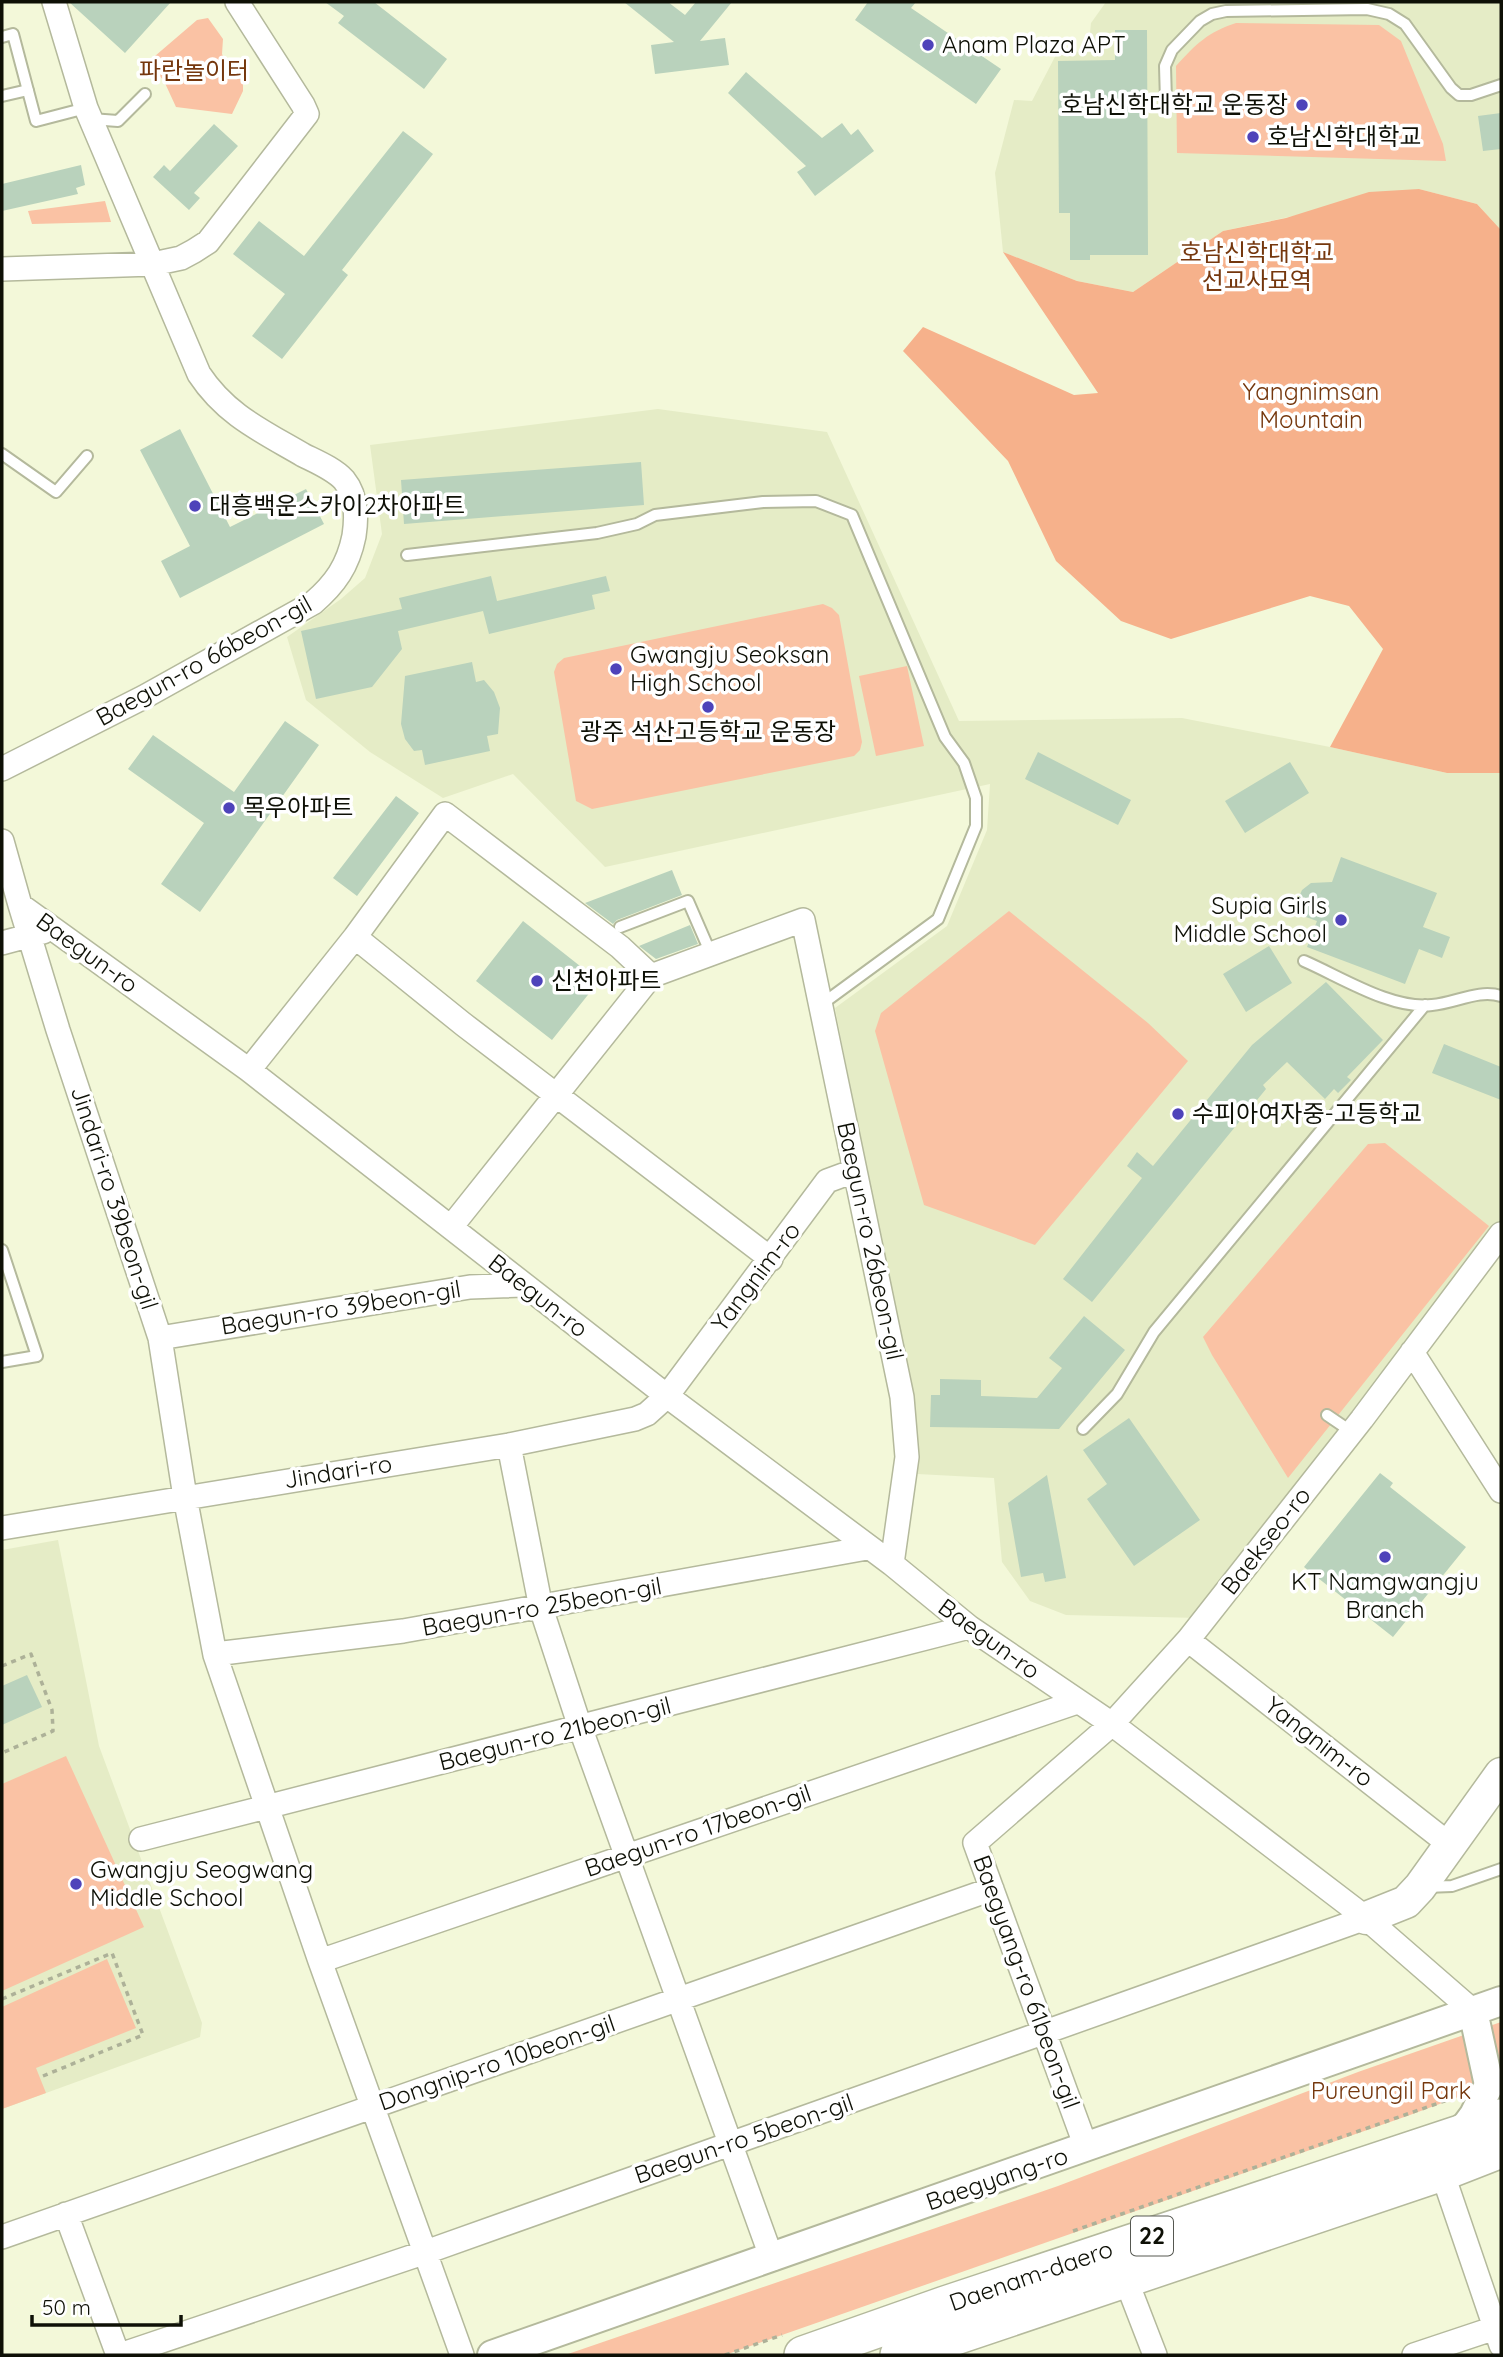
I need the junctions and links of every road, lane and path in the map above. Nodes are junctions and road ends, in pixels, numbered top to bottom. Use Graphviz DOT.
graph roads {
  1 [pos="54,2"];
  2 [pos="237,2"];
  3 [pos="2,37"];
  4 [pos="1501,86"];
  5 [pos="28,90"];
  6 [pos="145,94"];
  7 [pos="2,96"];
  8 [pos="1166,101"];
  9 [pos="89,113"];
  10 [pos="153,264"];
  11 [pos="2,269"];
  12 [pos="2,454"];
  13 [pos="88,456"];
  14 [pos="407,555"];
  15 [pos="2,769"];
  16 [pos="2,841"];
  17 [pos="20,905"];
  18 [pos="620,927"];
  19 [pos="56,929"];
  20 [pos="29,936"];
  21 [pos="355,937"];
  22 [pos="2,943"];
  23 [pos="711,954"];
  24 [pos="1304,961"];
  25 [pos="651,976"];
  26 [pos="1501,996"];
  27 [pos="822,1004"];
  28 [pos="1425,1005"];
  29 [pos="249,1070"];
  30 [pos="557,1096"];
  31 [pos="854,1171"];
  32 [pos="451,1227"];
  33 [pos="1501,1234"];
  34 [pos="2,1250"];
  35 [pos="771,1259"];
  36 [pos="523,1286"];
  37 [pos="160,1338"];
  38 [pos="1412,1352"];
  39 [pos="2,1362"];
  40 [pos="667,1396"];
  41 [pos="1327,1415"];
  42 [pos="1083,1429"];
  43 [pos="1352,1432"];
  44 [pos="509,1445"];
  45 [pos="1501,1491"];
  46 [pos="185,1497"];
  47 [pos="2,1528"];
  48 [pos="867,1548"];
  49 [pos="892,1564"];
  50 [pos="541,1608"];
  51 [pos="969,1628"];
  52 [pos="1188,1640"];
  53 [pos="215,1654"];
  54 [pos="2,1666"];
  55 [pos="1077,1702"];
  56 [pos="1112,1724"];
  57 [pos="580,1727"];
  58 [pos="2,1753"];
  59 [pos="1501,1774"];
  60 [pos="267,1807"];
  61 [pos="141,1839"];
  62 [pos="1450,1844"];
  63 [pos="626,1856"];
  64 [pos="1501,1869"];
  65 [pos="1420,1887"];
  66 [pos="992,1889"];
  67 [pos="1366,1918"];
  68 [pos="320,1961"];
  69 [pos="2,1999"];
  70 [pos="678,1999"];
  71 [pos="1501,2001"];
  72 [pos="1474,2011"];
  73 [pos="1501,2031"];
  74 [pos="1044,2033"];
  75 [pos="43,2076"];
  76 [pos="373,2106"];
  77 [pos="1501,2118"];
  78 [pos="1460,2134"];
  79 [pos="730,2143"];
  80 [pos="1086,2147"];
  81 [pos="1501,2149"];
  82 [pos="1442,2172"];
  83 [pos="66,2214"];
  84 [pos="2,2237"];
  85 [pos="426,2252"];
  86 [pos="772,2259"];
  87 [pos="1120,2264"];
  88 [pos="1498,2336"];
  89 [pos="119,2355"];
  90 [pos="462,2355"];
  91 [pos="492,2355"];
  92 [pos="803,2355"];
  93 [pos="899,2355"];
  94 [pos="1155,2355"];
  95 [pos="1413,2355"];
  1 -- 9 [label="street, Baegun-ro 66beon-gil"];
  2 -- 10 [label="street"];
  3 -- 5 [label="lane"];
  4 -- 8 [label="lane"];
  5 -- 7 [label="lane"];
  5 -- 9 [label="lane"];
  6 -- 9 [label="lane"];
  9 -- 10 [label="street, Baegun-ro 66beon-gil"];
  10 -- 11 [label="street"];
  10 -- 15 [label="street, Baegun-ro 66beon-gil"];
  12 -- 13 [label="lane"];
  14 -- 27 [label="lane"];
  16 -- 17 [label="street, Baegun-ro"];
  17 -- 19 [label="street, Baegun-ro"];
  17 -- 20 [label="street, Jindari-ro 39beon-gil"];
  18 -- 23 [label="lane"];
  19 -- 20 [label="street"];
  19 -- 29 [label="street, Baegun-ro"];
  20 -- 22 [label="street"];
  20 -- 37 [label="street, Jindari-ro 39beon-gil"];
  21 -- 25 [label="street"];
  21 -- 29 [label="street"];
  21 -- 30 [label="street"];
  23 -- 25 [label="street"];
  23 -- 27 [label="street, Baegun-ro 26beon-gil"];
  24 -- 28 [label="lane"];
  25 -- 30 [label="street"];
  26 -- 28 [label="lane"];
  27 -- 31 [label="street, Baegun-ro 26beon-gil"];
  28 -- 42 [label="lane"];
  29 -- 32 [label="street, Baegun-ro"];
  30 -- 32 [label="street"];
  30 -- 35 [label="street"];
  31 -- 35 [label="street, Yangnim-ro"];
  31 -- 49 [label="street, Baegun-ro 26beon-gil"];
  32 -- 36 [label="street, Baegun-ro"];
  33 -- 38 [label="street, Baekseo-ro"];
  34 -- 39 [label="lane"];
  35 -- 40 [label="street, Yangnim-ro"];
  36 -- 37 [label="street, Baegun-ro 39beon-gil"];
  36 -- 40 [label="street, Baegun-ro"];
  37 -- 46 [label="street, Jindari-ro 39beon-gil"];
  38 -- 43 [label="street, Baekseo-ro"];
  38 -- 45 [label="street"];
  40 -- 44 [label="street, Jindari-ro"];
  40 -- 48 [label="street, Baegun-ro"];
  41 -- 43 [label="lane"];
  43 -- 52 [label="street, Baekseo-ro"];
  44 -- 46 [label="street, Jindari-ro"];
  44 -- 50 [label="street"];
  46 -- 47 [label="street, Jindari-ro"];
  46 -- 53 [label="street, Jindari-ro 39beon-gil"];
  48 -- 49 [label="street, Baegun-ro"];
  48 -- 50 [label="street, Baegun-ro 25beon-gil"];
  49 -- 51 [label="street, Baegun-ro"];
  50 -- 53 [label="street, Baegun-ro 25beon-gil"];
  50 -- 57 [label="street"];
  51 -- 55 [label="street, Baegun-ro"];
  51 -- 57 [label="street, Baegun-ro 21beon-gil"];
  52 -- 56 [label="street, Baekseo-ro"];
  52 -- 62 [label="street, Yangnim-ro"];
  53 -- 60 [label="street, Jindari-ro 39beon-gil"];
  54 -- 58 [label="path"];
  55 -- 56 [label="street, Baegun-ro"];
  55 -- 63 [label="street, Baegun-ro 17beon-gil"];
  56 -- 66 [label="street, Baegyang-ro 61beon-gil"];
  56 -- 67 [label="street, Baegun-ro"];
  57 -- 60 [label="street, Baegun-ro 21beon-gil"];
  57 -- 63 [label="street"];
  59 -- 62 [label="main road"];
  60 -- 61 [label="street, Baegun-ro 21beon-gil"];
  60 -- 68 [label="street, Jindari-ro 39beon-gil"];
  62 -- 65 [label="main road"];
  63 -- 68 [label="street, Baegun-ro 17beon-gil"];
  63 -- 70 [label="street"];
  64 -- 65 [label="lane"];
  65 -- 67 [label="main road"];
  66 -- 70 [label="street, Dongnip-ro 10beon-gil"];
  66 -- 74 [label="street, Baegyang-ro 61beon-gil"];
  67 -- 72 [label="street, Baegun-ro"];
  67 -- 74 [label="street, Baegun-ro 5beon-gil"];
  68 -- 76 [label="street, Jindari-ro 39beon-gil"];
  69 -- 75 [label="path"];
  70 -- 76 [label="street, Dongnip-ro 10beon-gil"];
  70 -- 79 [label="street"];
  71 -- 72 [label="street, Baegyang-ro"];
  72 -- 73 [label="street, Baegun-ro"];
  72 -- 78 [label="street"];
  72 -- 80 [label="street, Baegyang-ro"];
  74 -- 79 [label="street, Baegun-ro 5beon-gil"];
  74 -- 80 [label="street, Baegyang-ro 61beon-gil"];
  76 -- 83 [label="street, Dongnip-ro 10beon-gil"];
  76 -- 85 [label="street, Jindari-ro 39beon-gil"];
  77 -- 78 [label="main road, Daenam-daero / 22"];
  78 -- 87 [label="main road, Daenam-daero / 22"];
  79 -- 85 [label="street, Baegun-ro 5beon-gil"];
  79 -- 86 [label="street"];
  80 -- 86 [label="street, Baegyang-ro"];
  81 -- 82 [label="main road, Daenam-daero / 22"];
  82 -- 87 [label="main road, Daenam-daero / 22"];
  82 -- 88 [label="street"];
  83 -- 84 [label="street, Dongnip-ro 10beon-gil"];
  83 -- 89 [label="street"];
  85 -- 89 [label="street, Baegun-ro 5beon-gil"];
  85 -- 90 [label="street, Jindari-ro 39beon-gil"];
  86 -- 91 [label="street, Baegyang-ro"];
  87 -- 92 [label="main road, Daenam-daero / 22"];
  87 -- 93 [label="main road, Daenam-daero / 22"];
  87 -- 94 [label="street"];
  88 -- 95 [label="street"];
}
